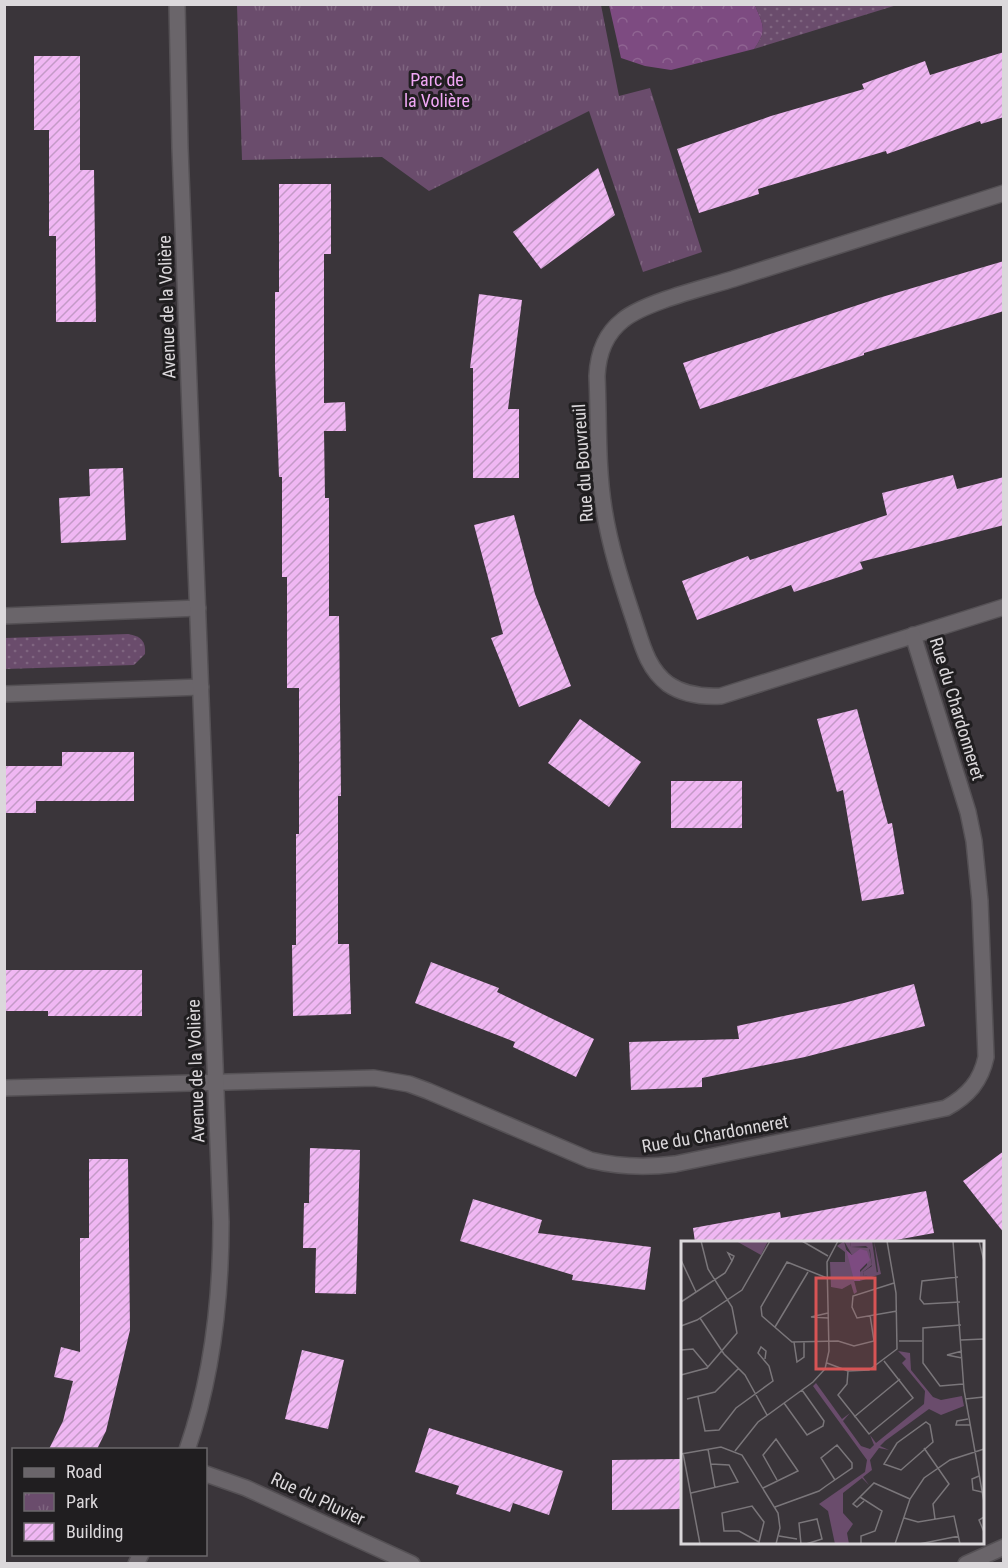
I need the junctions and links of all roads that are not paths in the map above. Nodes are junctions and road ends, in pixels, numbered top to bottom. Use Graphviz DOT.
graph roads {
  1 [pos="177,4"];
  2 [pos="1004,193"];
  3 [pos="1004,607"];
  4 [pos="198,608"];
  5 [pos="4,616"];
  6 [pos="913,635"];
  7 [pos="201,687"];
  8 [pos="4,694"];
  9 [pos="216,1083"];
  10 [pos="4,1088"];
  11 [pos="187,1448"];
  12 [pos="207,1474"];
  13 [pos="1004,1547"];
  14 [pos="412,1563"];
  15 [pos="966,1563"];
  1 -- 4 [label="street, Avenue de la Volière"];
  2 -- 6 [label="street, Rue du Bouvreuil"];
  3 -- 6 [label="street, Rue du Bouvreuil"];
  4 -- 5 [label="street"];
  4 -- 7 [label="street, Avenue de la Volière"];
  6 -- 9 [label="street, Rue du Chardonneret"];
  7 -- 8 [label="street"];
  7 -- 9 [label="street, Avenue de la Volière"];
  9 -- 10 [label="street, Rue du Chardonneret"];
  9 -- 11 [label="street, Avenue de la Volière"];
  12 -- 14 [label="street, Rue du Pluvier"];
  13 -- 15 [label="street"];
}
